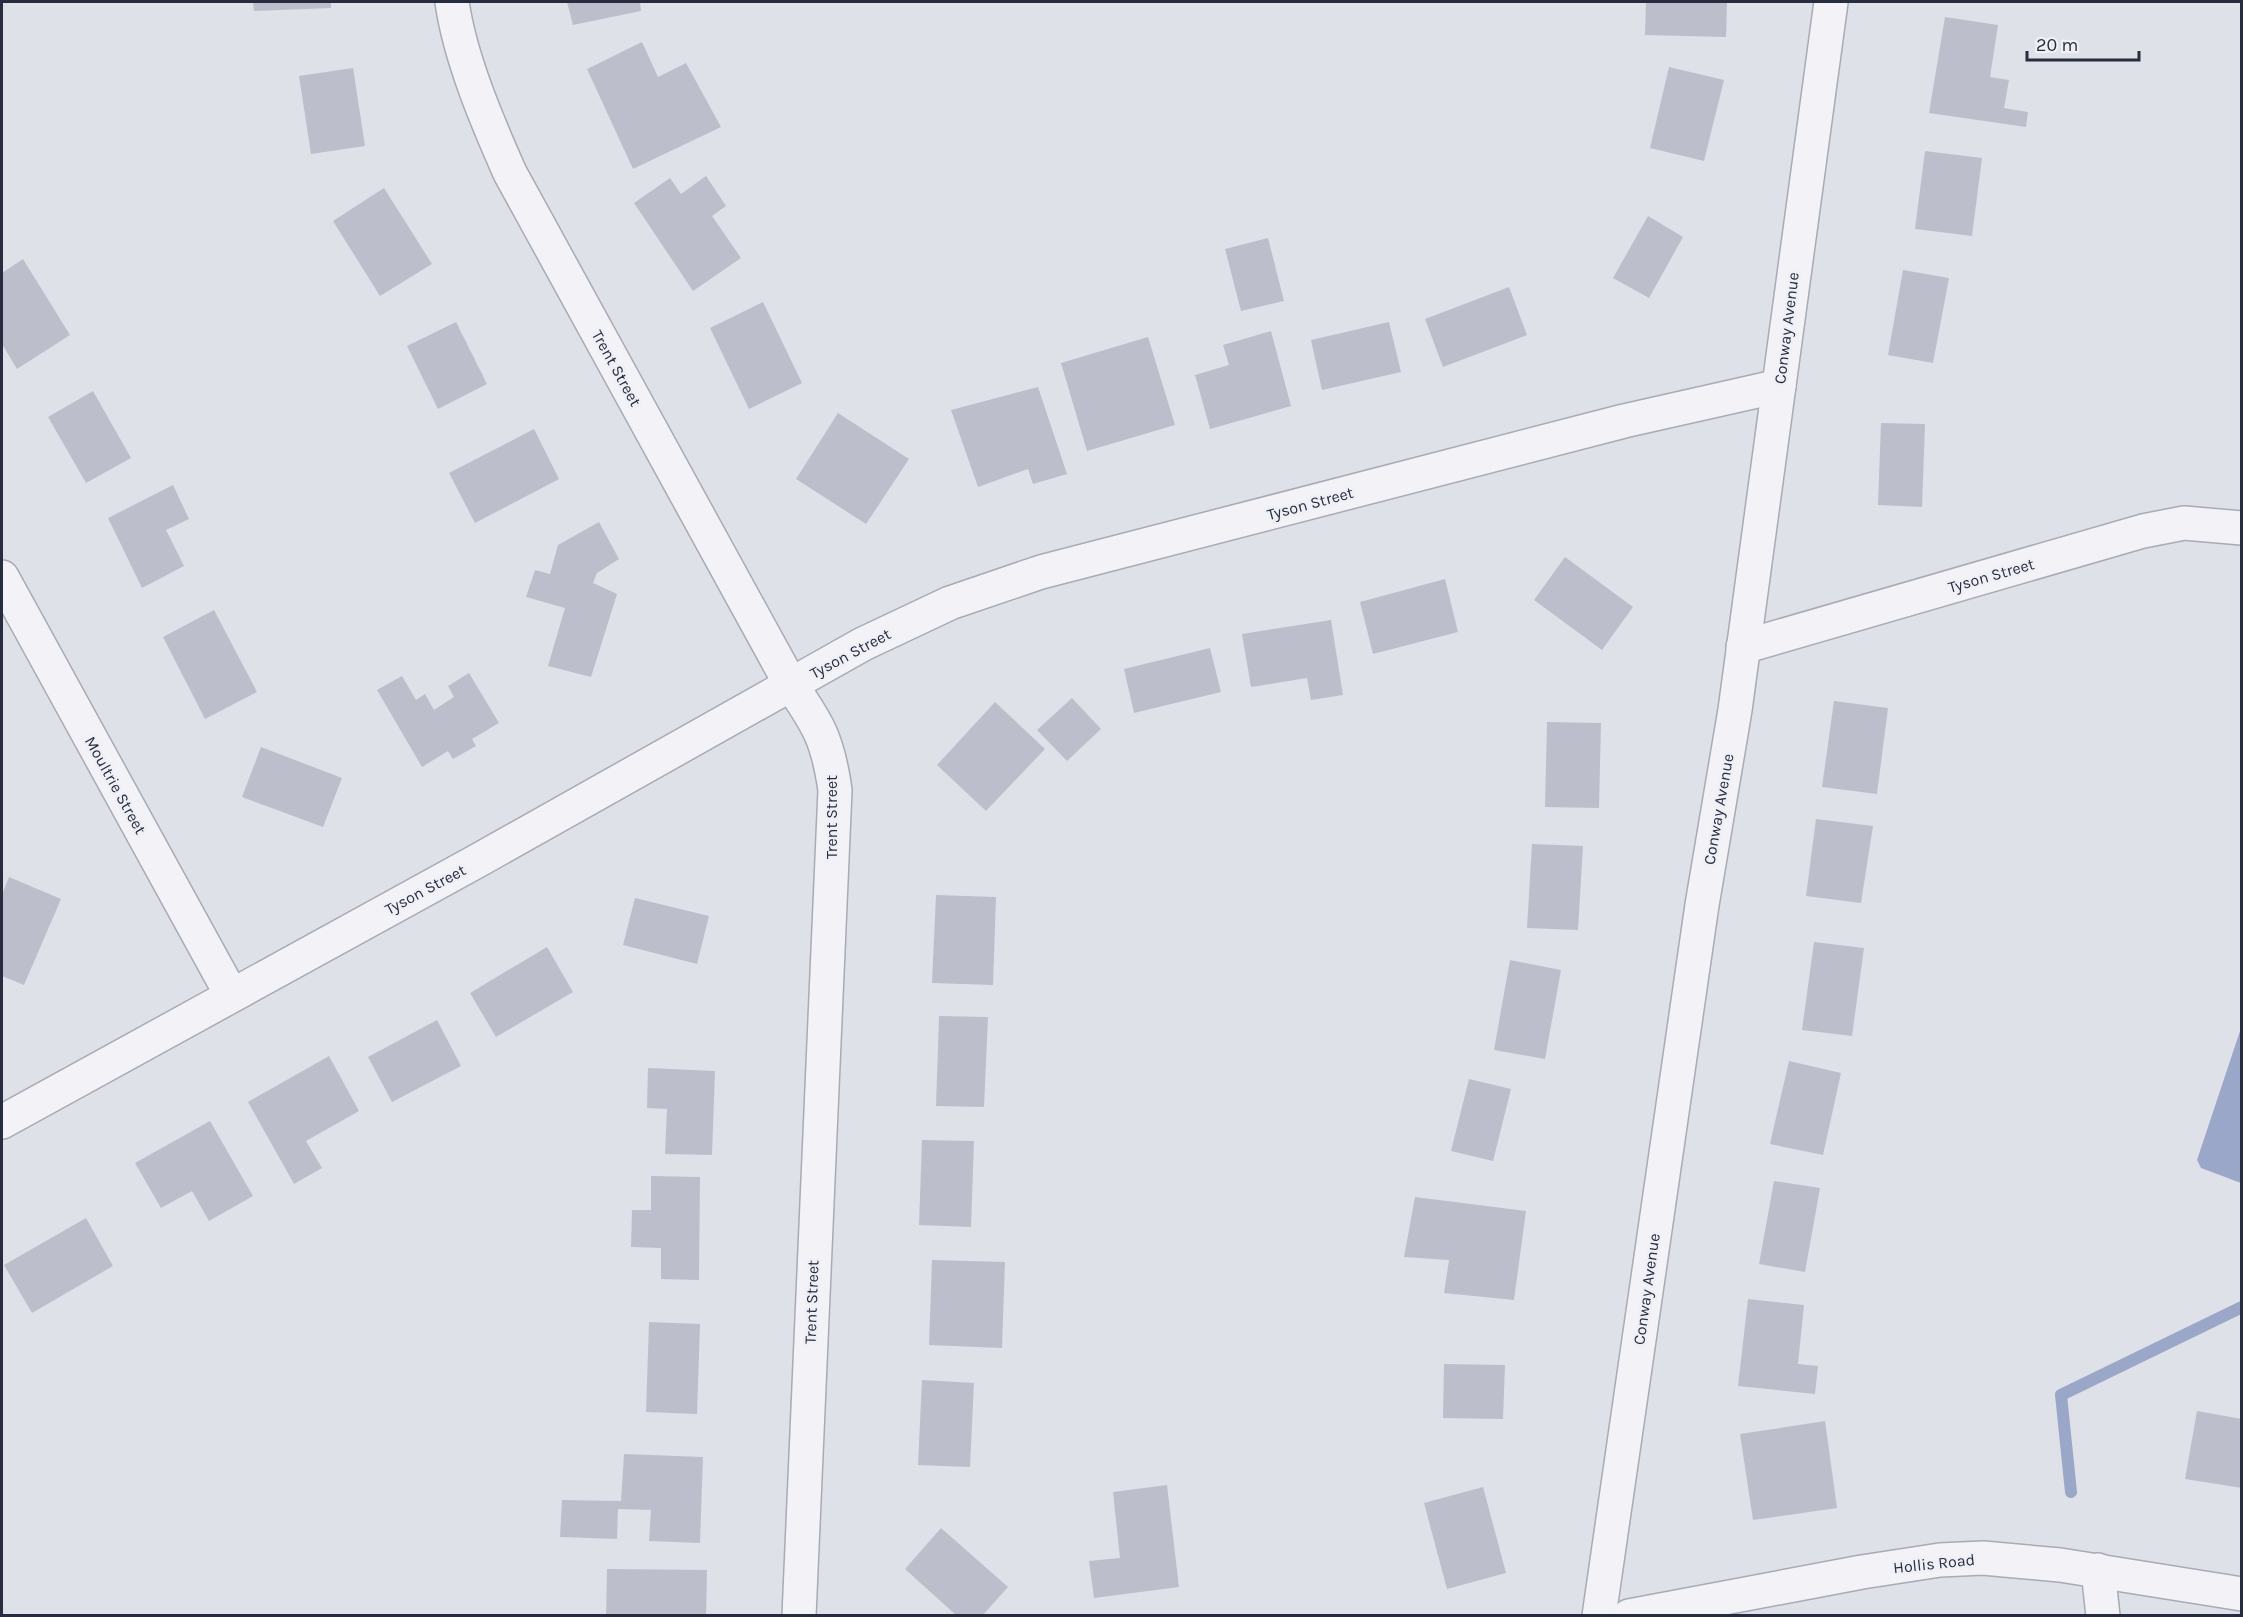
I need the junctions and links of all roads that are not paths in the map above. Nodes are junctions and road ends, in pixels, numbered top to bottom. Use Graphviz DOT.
graph roads {
  1 [pos="452,2"];
  2 [pos="1831,2"];
  3 [pos="1779,386"];
  4 [pos="2241,528"];
  5 [pos="2,577"];
  6 [pos="1743,646"];
  7 [pos="791,685"];
  8 [pos="231,994"];
  9 [pos="2,1122"];
  10 [pos="2098,1570"];
  11 [pos="2241,1594"];
  12 [pos="799,1616"];
  13 [pos="1599,1616"];
  14 [pos="1629,1616"];
  15 [pos="2103,1616"];
  1 -- 7 [label="street, Trent Street"];
  2 -- 3 [label="street, Conway Avenue"];
  3 -- 6 [label="street, Conway Avenue"];
  3 -- 7 [label="street, Tyson Street"];
  4 -- 6 [label="street, Tyson Street"];
  5 -- 8 [label="street, Moultrie Street"];
  6 -- 13 [label="street, Conway Avenue"];
  7 -- 8 [label="street, Tyson Street"];
  7 -- 12 [label="street, Trent Street"];
  8 -- 9 [label="street, Tyson Street"];
  10 -- 11 [label="street, Hollis Road"];
  10 -- 14 [label="street, Hollis Road"];
  10 -- 15 [label="street"];
}
